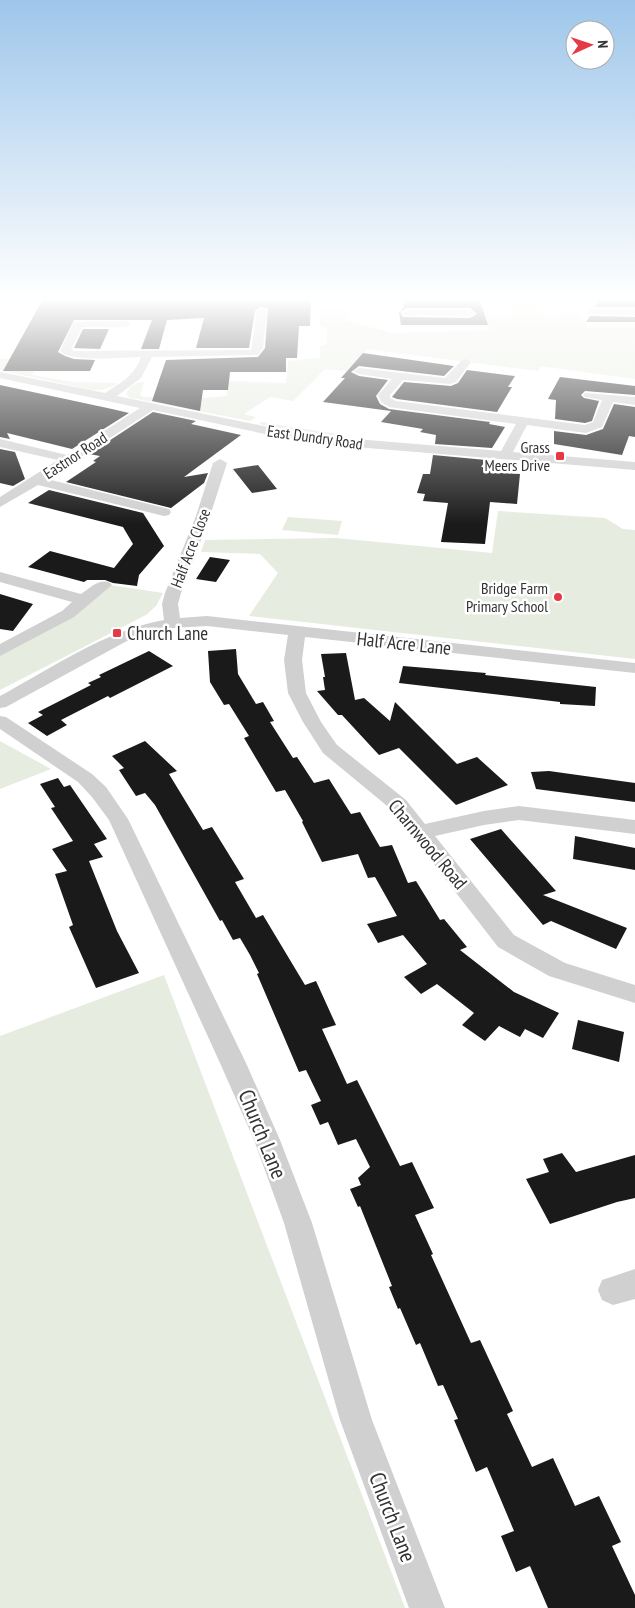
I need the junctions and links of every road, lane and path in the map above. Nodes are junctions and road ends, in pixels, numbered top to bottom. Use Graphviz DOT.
graph roads {
  1 [pos="139,374"];
  2 [pos="380,374"];
  3 [pos="457,374"];
  4 [pos="0,376"];
  5 [pos="400,377"];
  6 [pos="589,395"];
  7 [pos="107,397"];
  8 [pos="609,398"];
  9 [pos="635,401"];
  10 [pos="150,407"];
  11 [pos="523,421"];
  12 [pos="0,443"];
  13 [pos="505,456"];
  14 [pos="69,459"];
  15 [pos="635,466"];
  16 [pos="200,472"];
  17 [pos="36,480"];
  18 [pos="0,503"];
  19 [pos="164,512"];
  20 [pos="0,577"];
  21 [pos="104,585"];
  22 [pos="83,600"];
  23 [pos="173,623"];
  24 [pos="297,631"];
  25 [pos="0,651"];
  26 [pos="635,668"];
  27 [pos="0,703"];
  28 [pos="0,721"];
  29 [pos="635,827"];
  30 [pos="421,832"];
  31 [pos="635,994"];
  32 [pos="427,1608"];
  1 -- 7 [label="street"];
  2 -- 5 [label="street"];
  3 -- 5 [label="street"];
  4 -- 7 [label="street, East Dundry Road"];
  5 -- 11 [label="street"];
  6 -- 8 [label="street"];
  7 -- 10 [label="street, East Dundry Road"];
  8 -- 9 [label="street"];
  8 -- 11 [label="street"];
  10 -- 13 [label="street, East Dundry Road"];
  10 -- 14 [label="street, Eastnor Road"];
  11 -- 13 [label="street"];
  12 -- 14 [label="street"];
  13 -- 15 [label="street, East Dundry Road"];
  14 -- 17 [label="street, Eastnor Road"];
  16 -- 23 [label="street, Half Acre Close"];
  17 -- 18 [label="street, Eastnor Road"];
  17 -- 19 [label="street"];
  20 -- 22 [label="street"];
  21 -- 22 [label="street"];
  22 -- 25 [label="street"];
  23 -- 24 [label="street, Half Acre Lane"];
  23 -- 27 [label="street"];
  24 -- 26 [label="street, Half Acre Lane"];
  24 -- 30 [label="street, Charnwood Road"];
  28 -- 32 [label="street, Church Lane"];
  29 -- 30 [label="street"];
  30 -- 31 [label="street, Charnwood Road"];
}
